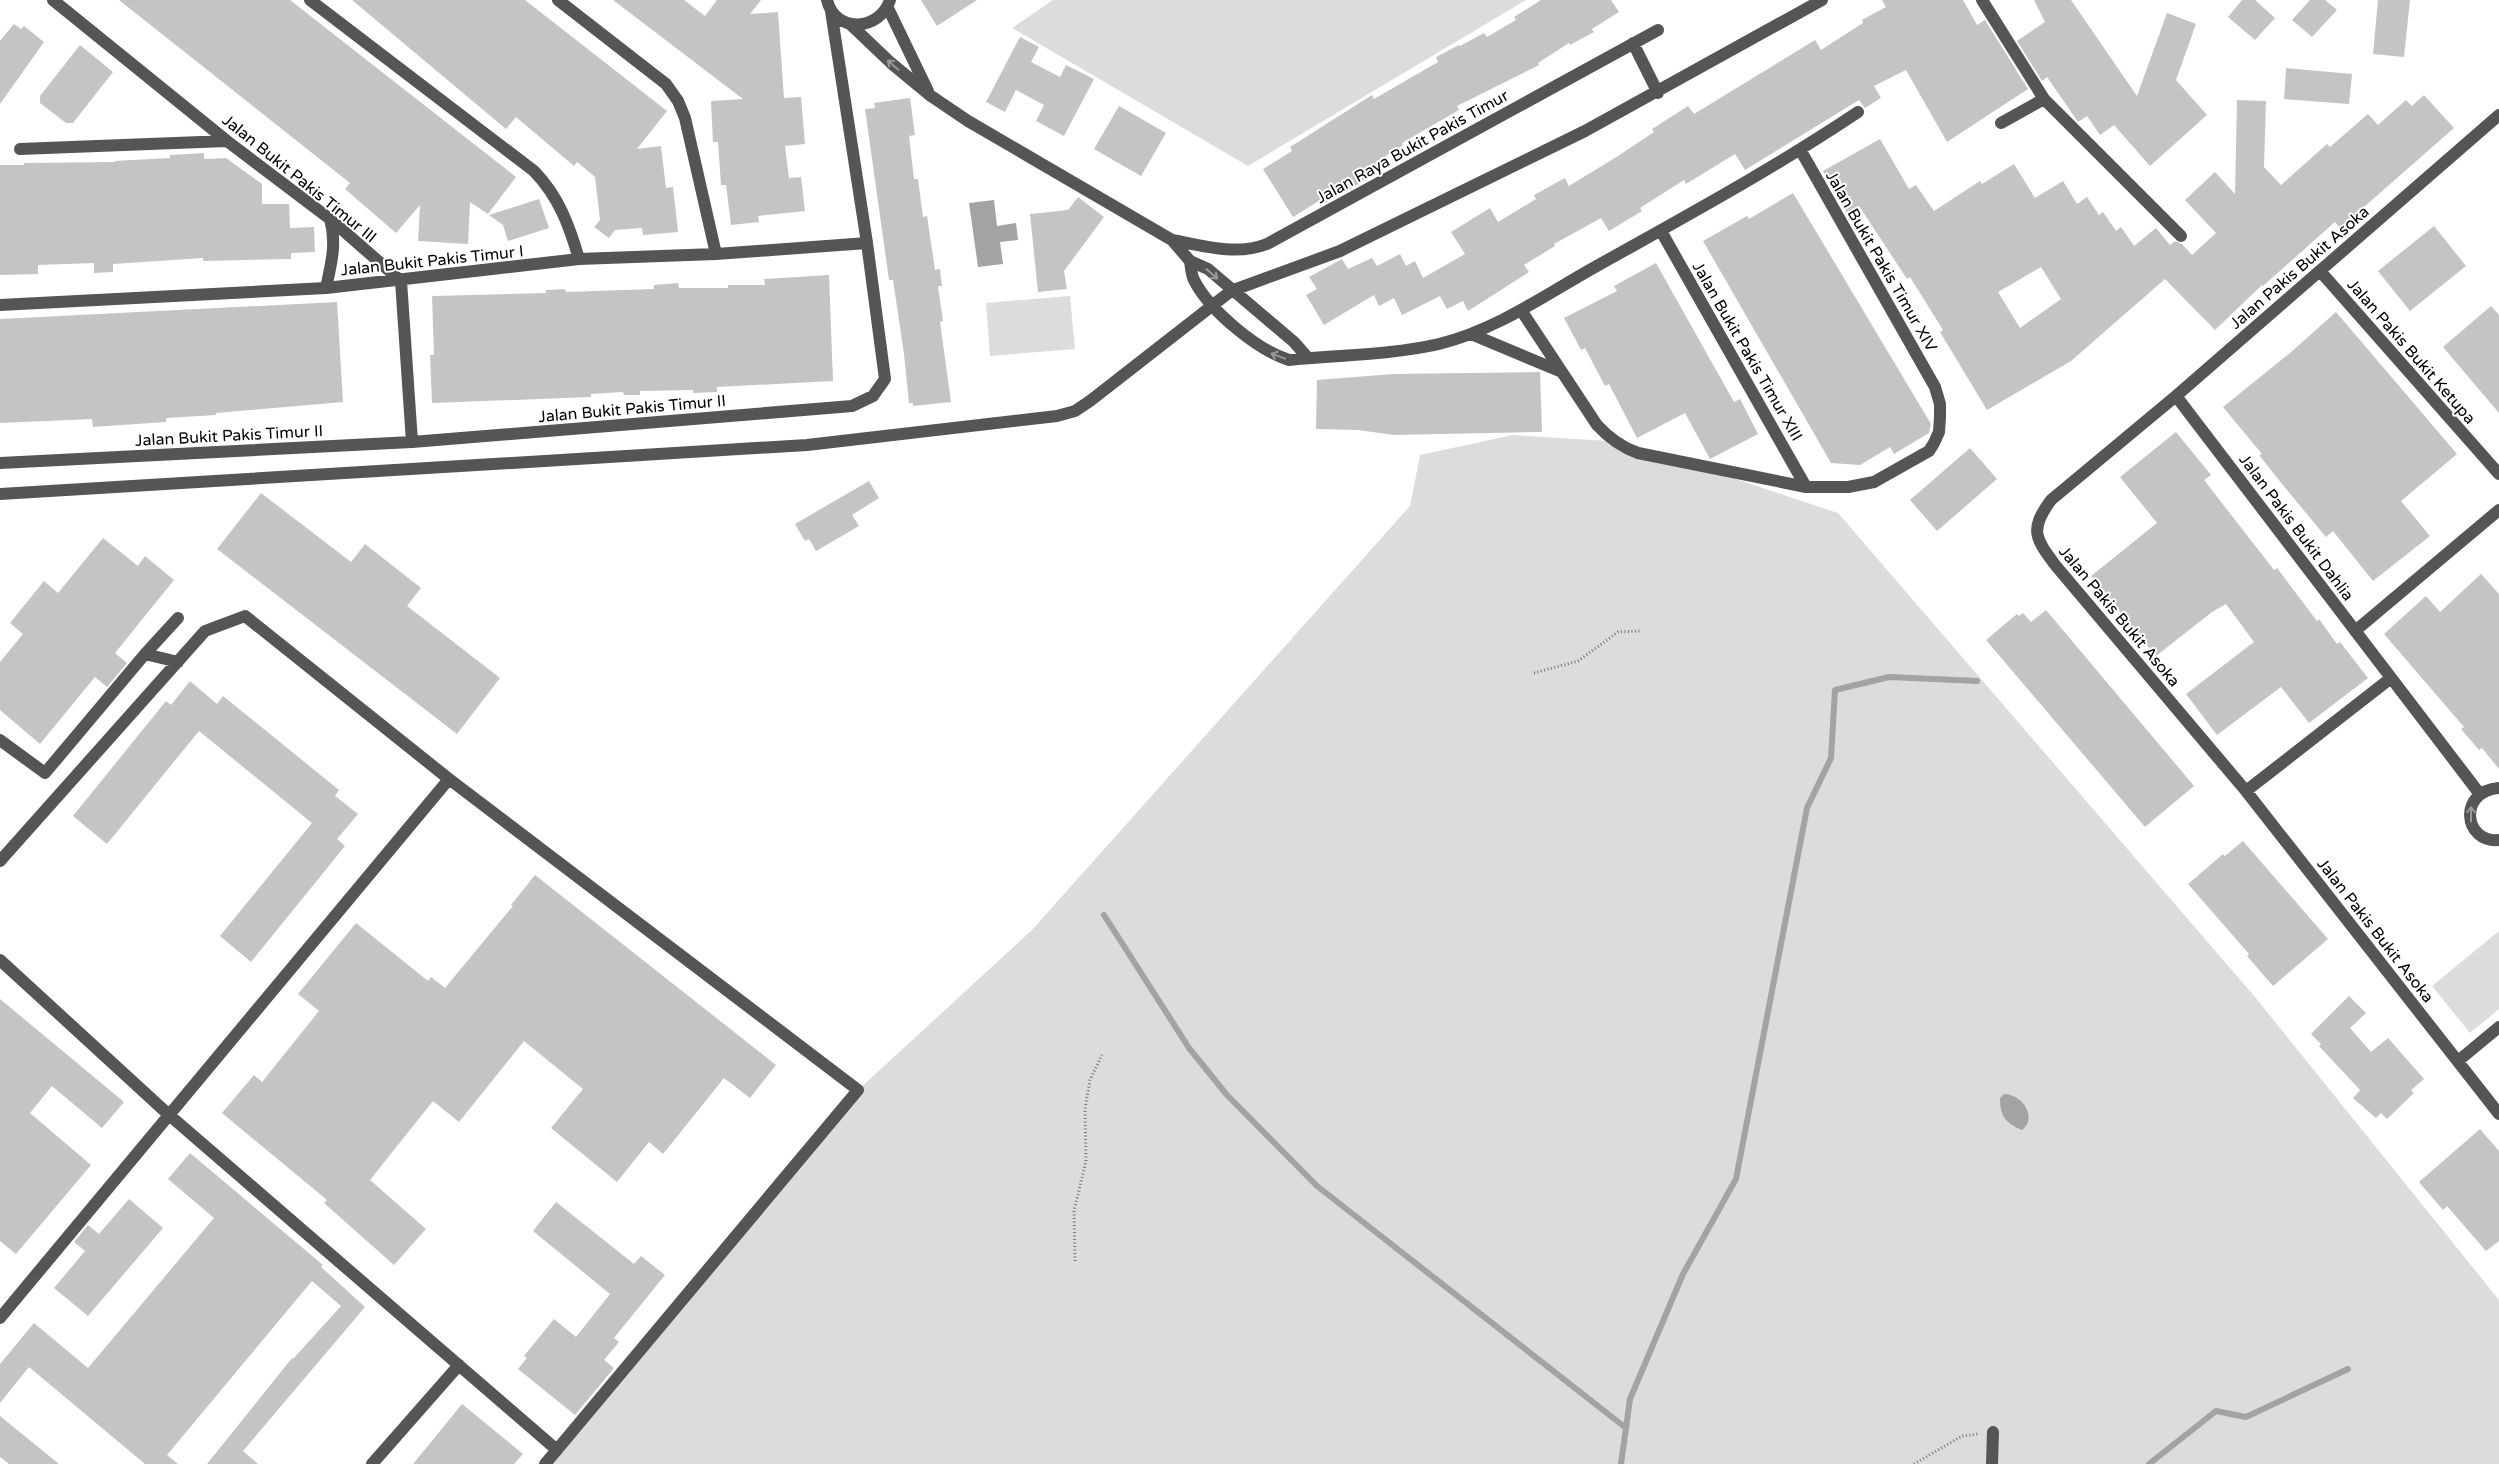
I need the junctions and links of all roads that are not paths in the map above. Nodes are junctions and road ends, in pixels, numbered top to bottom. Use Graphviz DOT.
graph roads {
  1 [pos="53,0"];
  2 [pos="310,0"];
  3 [pos="558,0"];
  4 [pos="1822,0"];
  5 [pos="1982,0"];
  6 [pos="889,4"];
  7 [pos="829,6"];
  8 [pos="851,24"];
  9 [pos="1658,30"];
  10 [pos="1633,43"];
  11 [pos="1658,93"];
  12 [pos="931,96"];
  13 [pos="2044,99"];
  14 [pos="1858,112"];
  15 [pos="2498,117"];
  16 [pos="2001,123"];
  17 [pos="227,141"];
  18 [pos="20,149"];
  19 [pos="1801,151"];
  20 [pos="330,219"];
  21 [pos="1661,231"];
  22 [pos="2180,236"];
  23 [pos="1172,240"];
  24 [pos="867,243"];
  25 [pos="716,254"];
  26 [pos="579,259"];
  27 [pos="1190,261"];
  28 [pos="2320,271"];
  29 [pos="401,281"];
  30 [pos="326,288"];
  31 [pos="1231,291"];
  32 [pos="0,305"];
  33 [pos="1214,306"];
  34 [pos="1521,310"];
  35 [pos="1471,334"];
  36 [pos="1308,358"];
  37 [pos="1562,372"];
  38 [pos="2176,396"];
  39 [pos="412,442"];
  40 [pos="0,463"];
  41 [pos="2499,474"];
  42 [pos="1806,487"];
  43 [pos="0,494"];
  44 [pos="2499,510"];
  45 [pos="178,618"];
  46 [pos="2355,631"];
  47 [pos="145,654"];
  48 [pos="178,662"];
  49 [pos="2391,678"];
  50 [pos="0,740"];
  51 [pos="449,779"];
  52 [pos="2499,788"];
  53 [pos="2246,790"];
  54 [pos="2479,793"];
  55 [pos="2499,840"];
  56 [pos="0,861"];
  57 [pos="0,960"];
  58 [pos="2499,1027"];
  59 [pos="2458,1061"];
  60 [pos="168,1114"];
  61 [pos="2499,1114"];
  62 [pos="0,1318"];
  63 [pos="459,1366"];
  64 [pos="1993,1432"];
  65 [pos="557,1450"];
  66 [pos="372,1464"];
  67 [pos="545,1464"];
  68 [pos="1992,1464"];
  1 -- 17 [label="street, Jalan Bukit Pakis Timur III"];
  2 -- 26 [label="street"];
  3 -- 25 [label="street"];
  4 -- 11 [label="street"];
  5 -- 13 [label="street"];
  6 -- 8 [label="street"];
  6 -- 12 [label="street, Jalan Raya Bukit Pakis Timur"];
  7 -- 8 [label="street, Jalan Raya Bukit Pakis Timur"];
  7 -- 24 [label="street, Jalan Bukit Pakis Timur II"];
  12 -- 8 [label="street, Jalan Raya Bukit Pakis Timur, one-way"];
  9 -- 10 [label="street, Jalan Raya Bukit Pakis Timur"];
  10 -- 11 [label="street"];
  10 -- 23 [label="street, Jalan Raya Bukit Pakis Timur"];
  11 -- 31 [label="street"];
  12 -- 23 [label="street, Jalan Raya Bukit Pakis Timur"];
  13 -- 16 [label="street"];
  13 -- 22 [label="street"];
  14 -- 19 [label="street, Jalan Raya Bukit Pakis Timur"];
  15 -- 28 [label="street, Jalan Pakis Bukit Asoka"];
  17 -- 18 [label="street"];
  17 -- 20 [label="street, Jalan Bukit Pakis Timur III"];
  19 -- 21 [label="street, Jalan Raya Bukit Pakis Timur"];
  19 -- 42 [label="street, Jalan Bukit Pakis Timur XIV"];
  20 -- 29 [label="street, Jalan Bukit Pakis Timur III"];
  20 -- 30 [label="street"];
  21 -- 34 [label="street, Jalan Raya Bukit Pakis Timur"];
  21 -- 42 [label="street, Jalan Bukit Pakis Timur XIII"];
  23 -- 27 [label="street, Jalan Raya Bukit Pakis Timur"];
  24 -- 25 [label="street, Jalan Bukit Pakis Timur I"];
  24 -- 39 [label="street, Jalan Bukit Pakis Timur II"];
  25 -- 26 [label="street, Jalan Bukit Pakis Timur I"];
  26 -- 29 [label="street, Jalan Bukit Pakis Timur I"];
  27 -- 31 [label="street, Jalan Raya Bukit Pakis Timur, one-way"];
  27 -- 33 [label="street, Jalan Raya Bukit Pakis Timur"];
  28 -- 38 [label="street, Jalan Pakis Bukit Asoka"];
  28 -- 41 [label="street, Jalan Pakis Bukit Ketupa"];
  29 -- 30 [label="street, Jalan Bukit Pakis Timur I"];
  29 -- 39 [label="street"];
  30 -- 32 [label="street, Jalan Bukit Pakis Timur I"];
  31 -- 33 [label="street"];
  31 -- 36 [label="street, Jalan Raya Bukit Pakis Timur"];
  36 -- 33 [label="street, Jalan Raya Bukit Pakis Timur, one-way"];
  33 -- 43 [label="street"];
  34 -- 35 [label="street, Jalan Raya Bukit Pakis Timur"];
  34 -- 37 [label="street, Jalan Bukit Pakis Timur XIV"];
  35 -- 36 [label="street, Jalan Raya Bukit Pakis Timur"];
  35 -- 37 [label="street"];
  37 -- 42 [label="street, Jalan Bukit Pakis Timur XIV"];
  38 -- 46 [label="street, Jalan Pakis Bukit Dahlia"];
  38 -- 53 [label="street, Jalan Pakis Bukit Asoka"];
  39 -- 40 [label="street, Jalan Bukit Pakis Timur II"];
  44 -- 46 [label="street"];
  45 -- 47 [label="street"];
  46 -- 49 [label="street, Jalan Pakis Bukit Dahlia"];
  47 -- 48 [label="street"];
  47 -- 50 [label="street"];
  48 -- 51 [label="street"];
  48 -- 56 [label="street"];
  49 -- 53 [label="street"];
  49 -- 54 [label="street, Jalan Pakis Bukit Dahlia"];
  51 -- 60 [label="street"];
  51 -- 65 [label="street"];
  52 -- 54 [label="street"];
  53 -- 59 [label="street, Jalan Pakis Bukit Asoka"];
  55 -- 54 [label="street, one-way"];
  57 -- 60 [label="street"];
  58 -- 59 [label="street"];
  59 -- 61 [label="street, Jalan Pakis Bukit Asoka"];
  60 -- 62 [label="street"];
  60 -- 63 [label="street"];
  63 -- 65 [label="street"];
  63 -- 66 [label="street"];
  64 -- 68 [label="street"];
  65 -- 67 [label="street"];
}
